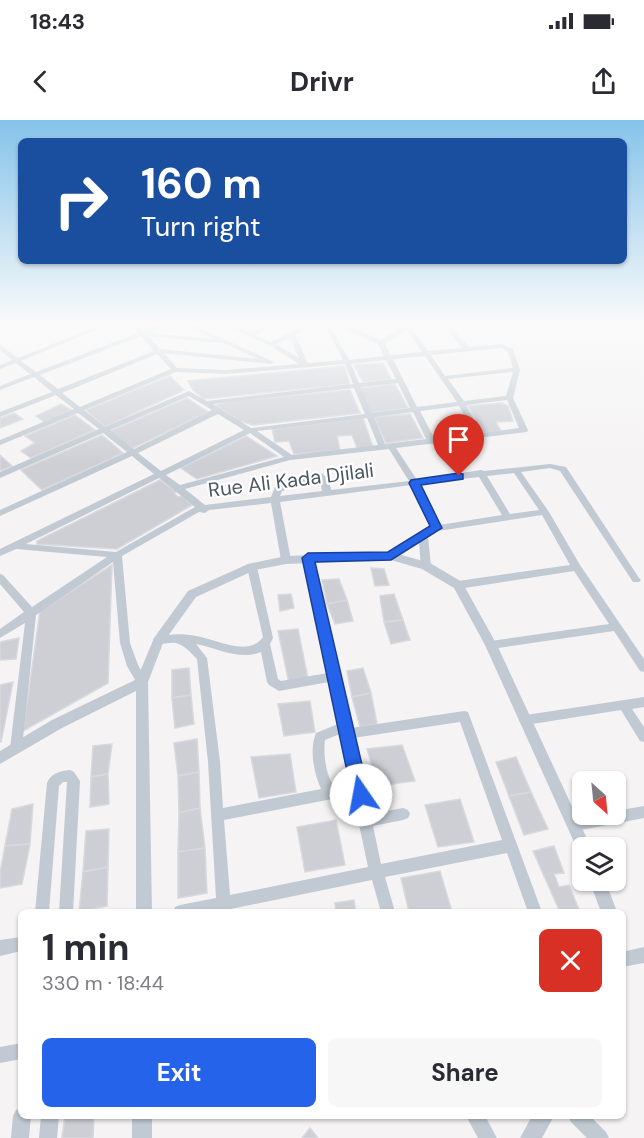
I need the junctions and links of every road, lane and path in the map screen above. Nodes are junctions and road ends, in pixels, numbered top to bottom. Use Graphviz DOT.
graph roads {
  1 [pos="517,370"];
  2 [pos="30,371"];
  3 [pos="48,371"];
  4 [pos="111,371"];
  5 [pos="174,371"];
  6 [pos="188,371"];
  7 [pos="243,371"];
  8 [pos="351,371"];
  9 [pos="394,371"];
  10 [pos="438,371"];
  11 [pos="512,371"];
  12 [pos="36,375"];
  13 [pos="442,378"];
  14 [pos="399,381"];
  15 [pos="356,385"];
  16 [pos="0,388"];
  17 [pos="56,393"];
  18 [pos="509,398"];
  19 [pos="204,403"];
  20 [pos="461,403"];
  21 [pos="415,408"];
  22 [pos="79,410"];
  23 [pos="217,411"];
  24 [pos="368,414"];
  25 [pos="0,415"];
  26 [pos="104,430"];
  27 [pos="250,430"];
  28 [pos="480,436"];
  29 [pos="430,441"];
  30 [pos="0,443"];
  31 [pos="387,447"];
  32 [pos="134,452"];
  33 [pos="290,458"];
  34 [pos="514,469"];
  35 [pos="481,473"];
  36 [pos="162,474"];
  37 [pos="0,476"];
  38 [pos="414,483"];
  39 [pos="180,488"];
  40 [pos="327,493"];
  41 [pos="275,499"];
  42 [pos="205,510"];
  43 [pos="545,512"];
  44 [pos="0,513"];
  45 [pos="508,518"];
  46 [pos="436,528"];
  47 [pos="423,536"];
  48 [pos="0,545"];
  49 [pos="14,546"];
  50 [pos="0,553"];
  51 [pos="117,555"];
  52 [pos="391,556"];
  53 [pos="308,558"];
  54 [pos="286,560"];
  55 [pos="426,566"];
  56 [pos="252,567"];
  57 [pos="576,567"];
  58 [pos="0,577"];
  59 [pos="636,580"];
  60 [pos="458,585"];
  61 [pos="31,613"];
  62 [pos="618,627"];
  63 [pos="0,634"];
  64 [pos="177,638"];
  65 [pos="158,640"];
  66 [pos="265,645"];
  67 [pos="491,645"];
  68 [pos="644,668"];
  69 [pos="334,677"];
  70 [pos="142,682"];
  71 [pos="644,702"];
  72 [pos="624,706"];
  73 [pos="526,720"];
  74 [pos="346,730"];
  75 [pos="644,737"];
  76 [pos="16,748"];
  77 [pos="0,758"];
  78 [pos="332,793"];
  79 [pos="361,795"];
  80 [pos="644,812"];
  81 [pos="403,814"];
  82 [pos="218,815"];
  83 [pos="626,815"];
  84 [pos="572,817"];
  85 [pos="366,820"];
  86 [pos="576,825"];
  87 [pos="580,837"];
  88 [pos="510,845"];
  89 [pos="376,870"];
  90 [pos="601,891"];
  91 [pos="223,902"];
  92 [pos="42,909"];
  93 [pos="66,909"];
  94 [pos="144,909"];
  95 [pos="193,909"];
  96 [pos="387,909"];
  97 [pos="535,909"];
  98 [pos="608,909"];
  99 [pos="18,945"];
  100 [pos="0,948"];
  101 [pos="644,955"];
  102 [pos="626,959"];
  103 [pos="18,1052"];
  104 [pos="0,1055"];
  105 [pos="22,1119"];
  106 [pos="50,1119"];
  107 [pos="142,1119"];
  108 [pos="477,1119"];
  109 [pos="542,1119"];
  110 [pos="580,1119"];
  111 [pos="20,1138"];
  112 [pos="48,1138"];
  113 [pos="142,1138"];
  114 [pos="488,1138"];
  115 [pos="530,1138"];
  116 [pos="600,1138"];
  1 -- 18 [label="street"];
  2 -- 12 [label="street"];
  3 -- 12 [label="street"];
  4 -- 17 [label="street"];
  5 -- 22 [label="street"];
  6 -- 7 [label="street"];
  8 -- 15 [label="street"];
  9 -- 14 [label="street"];
  10 -- 13 [label="street"];
  11 -- 13 [label="street"];
  12 -- 16 [label="street"];
  12 -- 17 [label="street"];
  13 -- 20 [label="street"];
  14 -- 15 [label="street"];
  14 -- 21 [label="street"];
  15 -- 19 [label="street"];
  15 -- 24 [label="street"];
  17 -- 22 [label="street"];
  17 -- 25 [label="street"];
  18 -- 20 [label="street"];
  18 -- 28 [label="street"];
  19 -- 23 [label="street"];
  19 -- 26 [label="street"];
  20 -- 21 [label="street"];
  20 -- 28 [label="street"];
  21 -- 24 [label="street"];
  21 -- 29 [label="street"];
  22 -- 26 [label="street"];
  22 -- 30 [label="street"];
  23 -- 27 [label="street"];
  23 -- 32 [label="street"];
  24 -- 27 [label="street"];
  24 -- 31 [label="street"];
  26 -- 32 [label="street"];
  26 -- 37 [label="street"];
  27 -- 33 [label="street"];
  27 -- 36 [label="street"];
  28 -- 29 [label="street"];
  29 -- 31 [label="street"];
  31 -- 33 [label="street"];
  31 -- 38 [label="street"];
  32 -- 36 [label="street"];
  32 -- 44 [label="street"];
  33 -- 39 [label="street"];
  34 -- 35 [label="street, Rue Ali Kada Djilali"];
  34 -- 43 [label="street"];
  34 -- 59 [label="street, Rue Ali Kada Djilali"];
  35 -- 38 [label="street, Rue Ali Kada Djilali"];
  35 -- 45 [label="street"];
  36 -- 39 [label="street"];
  36 -- 49 [label="street"];
  38 -- 40 [label="street, Rue Ali Kada Djilali"];
  38 -- 46 [label="street"];
  39 -- 42 [label="street"];
  40 -- 41 [label="street, Rue Ali Kada Djilali"];
  40 -- 41 [label="street"];
  41 -- 42 [label="street, Rue Ali Kada Djilali"];
  41 -- 54 [label="street"];
  42 -- 51 [label="street, Rue Ali Kada Djilali"];
  43 -- 45 [label="street"];
  43 -- 57 [label="street"];
  45 -- 46 [label="street"];
  46 -- 47 [label="street"];
  47 -- 52 [label="street"];
  47 -- 55 [label="street"];
  48 -- 49 [label="street"];
  49 -- 50 [label="street"];
  49 -- 51 [label="street"];
  51 -- 61 [label="street, Rue Ali Kada Djilali"];
  51 -- 70 [label="street"];
  52 -- 53 [label="street"];
  52 -- 55 [label="street"];
  53 -- 54 [label="street"];
  53 -- 69 [label="street"];
  54 -- 56 [label="street"];
  55 -- 60 [label="street"];
  56 -- 65 [label="street"];
  56 -- 66 [label="street"];
  57 -- 60 [label="street"];
  57 -- 62 [label="street"];
  58 -- 61 [label="street"];
  60 -- 67 [label="street"];
  61 -- 63 [label="street, Rue Ali Kada Djilali"];
  61 -- 76 [label="street"];
  62 -- 67 [label="street"];
  62 -- 68 [label="street"];
  64 -- 65 [label="street"];
  64 -- 66 [label="street"];
  64 -- 82 [label="street"];
  65 -- 70 [label="street"];
  66 -- 69 [label="street"];
  67 -- 73 [label="street"];
  69 -- 74 [label="street"];
  70 -- 76 [label="street"];
  70 -- 94 [label="street"];
  71 -- 72 [label="street"];
  72 -- 73 [label="street"];
  72 -- 75 [label="street"];
  73 -- 84 [label="street"];
  74 -- 78 [label="street"];
  74 -- 79 [label="street"];
  74 -- 88 [label="street"];
  76 -- 77 [label="street"];
  78 -- 79 [label="street"];
  78 -- 82 [label="street"];
  79 -- 85 [label="street"];
  80 -- 83 [label="street"];
  81 -- 85 [label="street"];
  82 -- 91 [label="street"];
  85 -- 89 [label="street"];
  86 -- 87 [label="street"];
  88 -- 89 [label="street"];
  88 -- 97 [label="street"];
  89 -- 91 [label="street"];
  89 -- 96 [label="street"];
  90 -- 98 [label="street"];
  91 -- 95 [label="street"];
  92 -- 93 [label="street"];
  99 -- 100 [label="street"];
  101 -- 102 [label="street"];
  103 -- 104 [label="street"];
  105 -- 111 [label="street"];
  106 -- 112 [label="street"];
  107 -- 113 [label="street"];
  108 -- 114 [label="street"];
  109 -- 115 [label="street"];
  110 -- 116 [label="street"];
}
